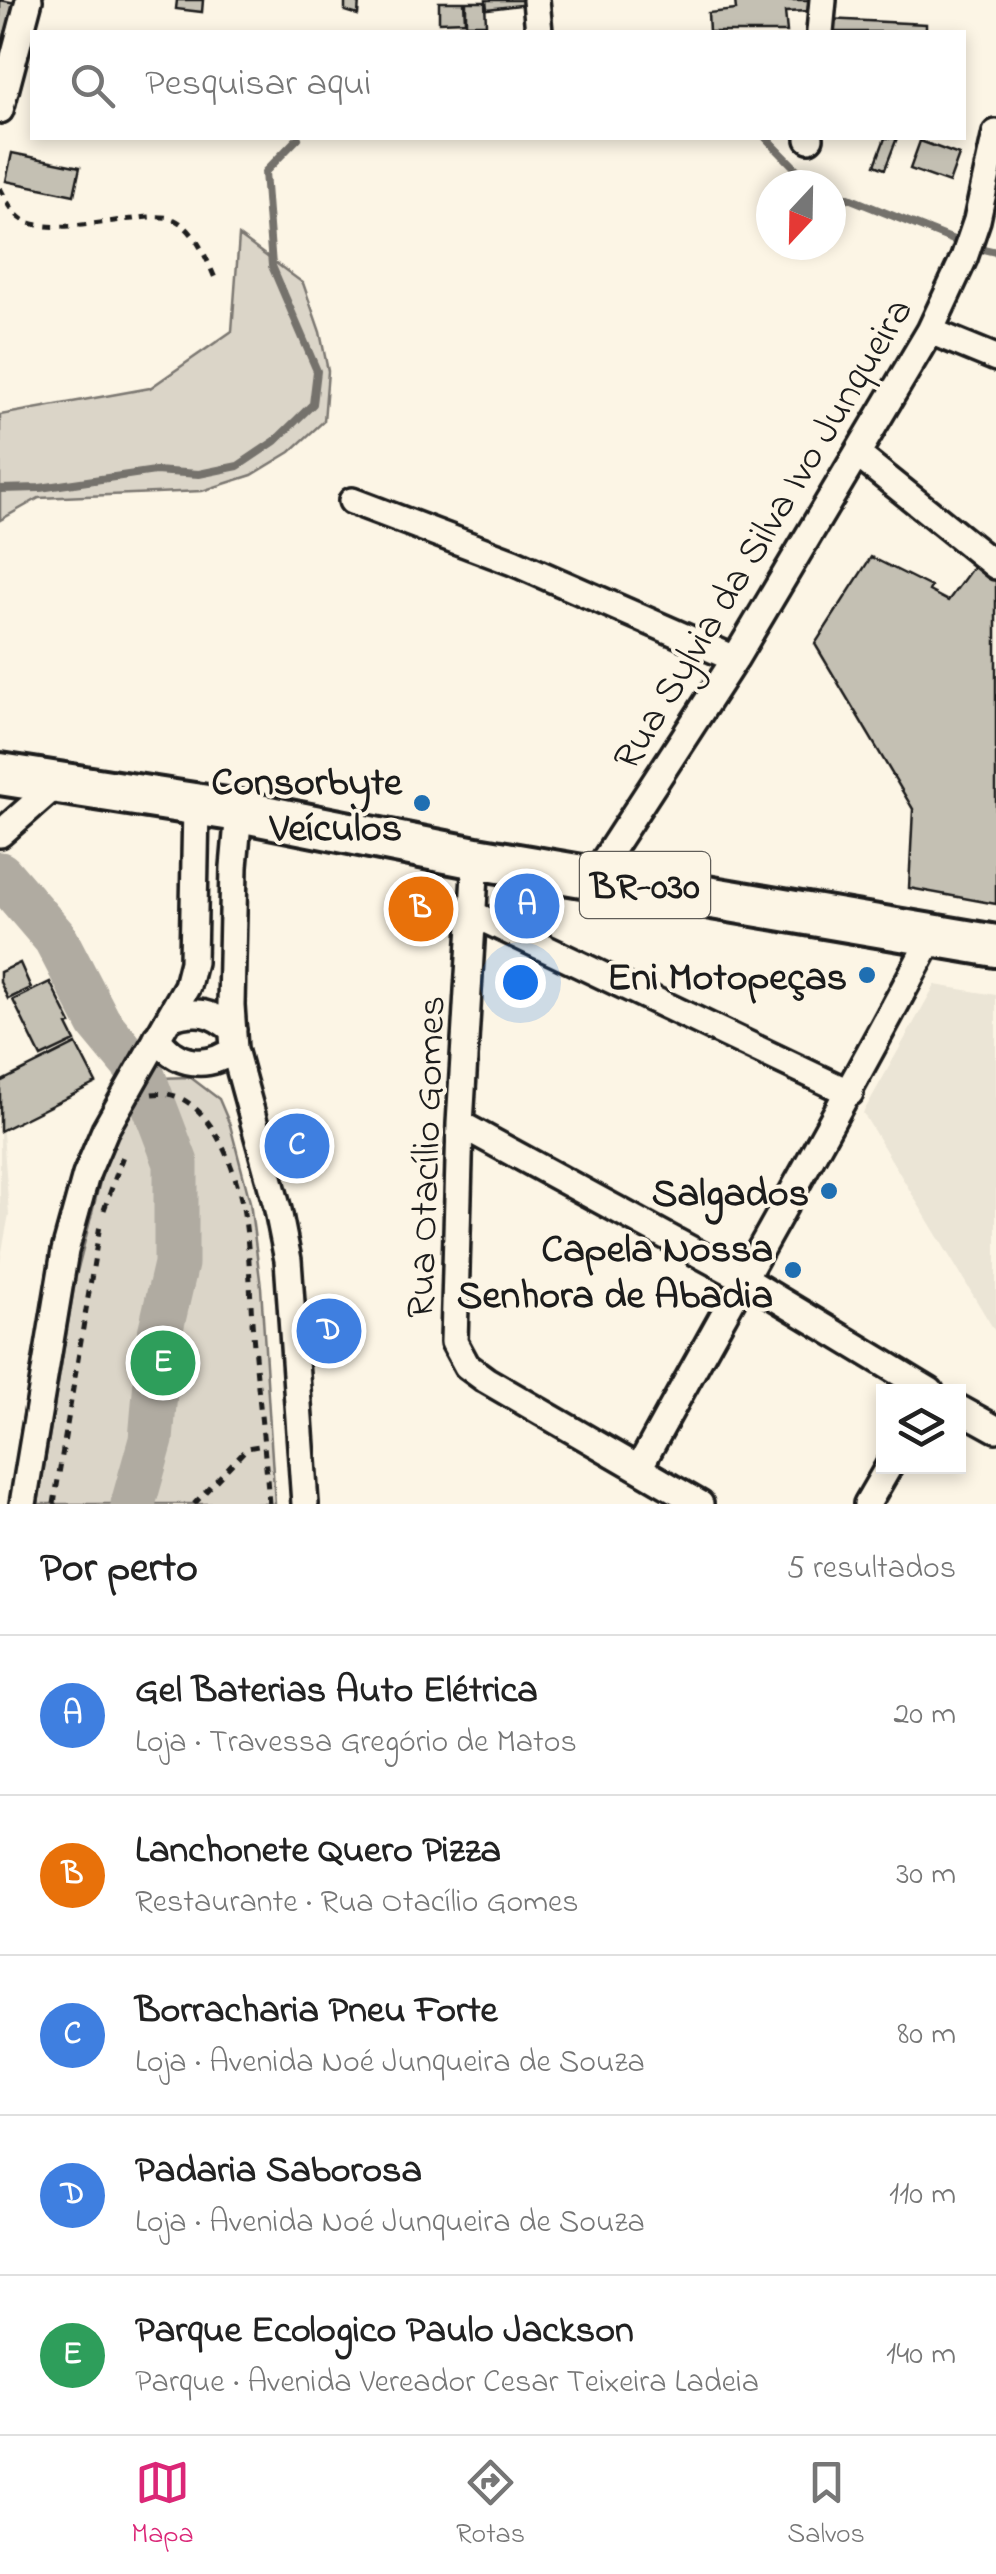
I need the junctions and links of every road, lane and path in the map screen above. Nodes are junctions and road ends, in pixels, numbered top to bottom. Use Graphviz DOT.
graph roads {
  1 [pos="29,0"];
  2 [pos="536,0"];
  3 [pos="823,0"];
  4 [pos="538,30"];
  5 [pos="820,30"];
  6 [pos="0,110"];
  7 [pos="996,133"];
  8 [pos="0,188"];
  9 [pos="217,283"];
  10 [pos="930,330"];
  11 [pos="996,358"];
  12 [pos="858,455"];
  13 [pos="352,501"];
  14 [pos="996,566"];
  15 [pos="735,659"];
  16 [pos="0,774"];
  17 [pos="58,783"];
  18 [pos="196,806"];
  19 [pos="240,812"];
  20 [pos="0,834"];
  21 [pos="476,858"];
  22 [pos="594,876"];
  23 [pos="473,914"];
  24 [pos="932,936"];
  25 [pos="996,946"];
  26 [pos="163,1028"];
  27 [pos="234,1040"];
  28 [pos="850,1093"];
  29 [pos="154,1094"];
  30 [pos="460,1124"];
  31 [pos="127,1140"];
  32 [pos="743,1278"];
  33 [pos="917,1384"];
  34 [pos="966,1412"];
  35 [pos="996,1429"];
  36 [pos="264,1445"];
  37 [pos="639,1468"];
  38 [pos="883,1474"];
  39 [pos="690,1502"];
  40 [pos="23,1504"];
  41 [pos="54,1504"];
  42 [pos="194,1504"];
  43 [pos="268,1504"];
  44 [pos="305,1504"];
  45 [pos="866,1504"];
  1 -- 6 [label="street"];
  2 -- 4 [label="street"];
  3 -- 5 [label="street"];
  7 -- 10 [label="street, Rua Sylvia da Silva Ivo Junqueira"];
  8 -- 9 [label="path"];
  10 -- 11 [label="street"];
  10 -- 12 [label="street, Rua Sylvia da Silva Ivo Junqueira"];
  12 -- 14 [label="street"];
  12 -- 15 [label="street, Rua Sylvia da Silva Ivo Junqueira"];
  13 -- 15 [label="street"];
  15 -- 22 [label="street, Rua Sylvia da Silva Ivo Junqueira"];
  16 -- 17 [label="main road, BR-030"];
  17 -- 18 [label="main road, BR-030"];
  17 -- 20 [label="street"];
  18 -- 19 [label="main road, BR-030"];
  18 -- 26 [label="street"];
  19 -- 21 [label="main road, BR-030"];
  19 -- 27 [label="street"];
  21 -- 22 [label="main road, BR-030"];
  21 -- 23 [label="street, Rua Otacílio Gomes"];
  22 -- 24 [label="main road, BR-030"];
  23 -- 28 [label="street"];
  23 -- 30 [label="street, Rua Otacílio Gomes"];
  24 -- 25 [label="main road, BR-030"];
  24 -- 28 [label="street"];
  26 -- 27 [label="street"];
  26 -- 27 [label="street"];
  26 -- 40 [label="street"];
  27 -- 44 [label="street"];
  28 -- 32 [label="street"];
  29 -- 36 [label="path"];
  30 -- 32 [label="street"];
  30 -- 37 [label="street, Rua Otacílio Gomes"];
  31 -- 41 [label="path"];
  32 -- 33 [label="street"];
  32 -- 37 [label="street"];
  34 -- 35 [label="street"];
  36 -- 42 [label="path"];
  36 -- 43 [label="path"];
  37 -- 39 [label="street, Rua Otacílio Gomes"];
  38 -- 45 [label="street"];
}
